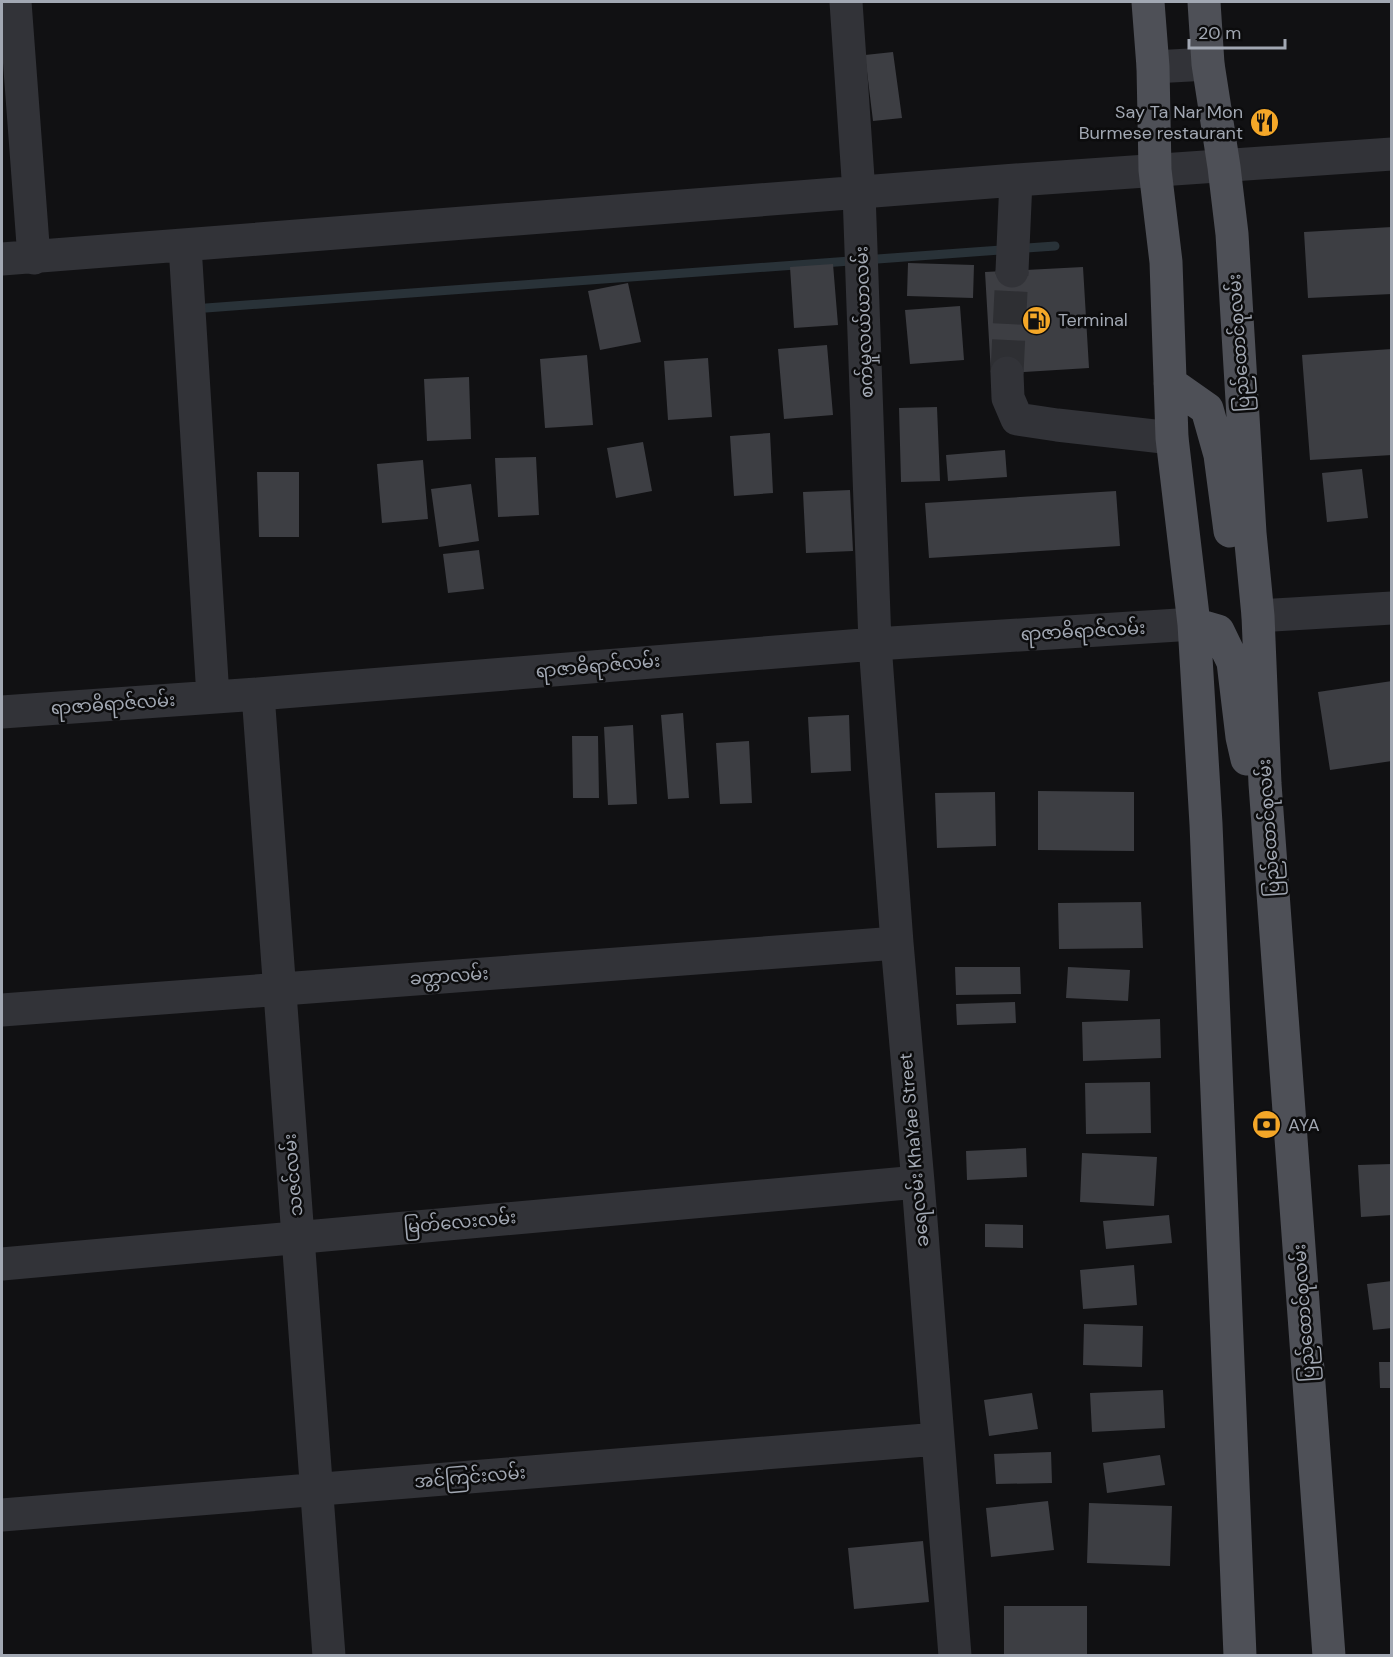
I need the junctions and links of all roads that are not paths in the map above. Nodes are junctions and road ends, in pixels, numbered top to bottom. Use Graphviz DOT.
graph roads {
  1 [pos="15,2"];
  2 [pos="846,2"];
  3 [pos="1148,2"];
  4 [pos="1204,2"];
  5 [pos="1208,64"];
  6 [pos="1153,67"];
  7 [pos="1392,154"];
  8 [pos="1224,166"];
  9 [pos="1155,170"];
  10 [pos="1016,180"];
  11 [pos="859,194"];
  12 [pos="185,246"];
  13 [pos="34,258"];
  14 [pos="2,259"];
  15 [pos="1012,271"];
  16 [pos="1007,373"];
  17 [pos="1170,383"];
  18 [pos="1172,438"];
  19 [pos="1392,608"];
  20 [pos="1258,616"];
  21 [pos="1194,624"];
  22 [pos="875,644"];
  23 [pos="258,694"];
  24 [pos="213,697"];
  25 [pos="2,712"];
  26 [pos="1265,784"];
  27 [pos="897,943"];
  28 [pos="278,989"];
  29 [pos="2,1010"];
  30 [pos="918,1182"];
  31 [pos="298,1236"];
  32 [pos="2,1264"];
  33 [pos="938,1439"];
  34 [pos="317,1490"];
  35 [pos="2,1515"];
  36 [pos="329,1656"];
  37 [pos="955,1656"];
  38 [pos="1240,1656"];
  39 [pos="1329,1656"];
  1 -- 13 [label="street"];
  2 -- 11 [label="street, စက်မှုလယ်ယာလမ်း"];
  3 -- 6 [label="main road"];
  4 -- 5 [label="main road, ပြည်ထောင်စုလမ်း"];
  5 -- 6 [label="street"];
  5 -- 8 [label="main road, ပြည်ထောင်စုလမ်း"];
  6 -- 9 [label="main road"];
  7 -- 8 [label="street"];
  8 -- 9 [label="street"];
  8 -- 20 [label="main road, ပြည်ထောင်စုလမ်း"];
  9 -- 10 [label="street"];
  9 -- 17 [label="main road"];
  10 -- 11 [label="street"];
  10 -- 15 [label="street"];
  11 -- 12 [label="street"];
  11 -- 22 [label="street, စက်မှုလယ်ယာလမ်း"];
  12 -- 13 [label="street"];
  12 -- 24 [label="street"];
  13 -- 14 [label="street"];
  16 -- 18 [label="street"];
  17 -- 18 [label="main road"];
  17 -- 20 [label="main road"];
  18 -- 21 [label="main road"];
  19 -- 20 [label="street"];
  20 -- 26 [label="main road, ပြည်ထောင်စုလမ်း"];
  21 -- 22 [label="street, ရာဇာဓိရာဇ်လမ်း"];
  21 -- 26 [label="main road"];
  21 -- 38 [label="main road"];
  22 -- 23 [label="street, ရာဇာဓိရာဇ်လမ်း"];
  22 -- 27 [label="street, ခရေလမ်း KhaYae Street"];
  23 -- 24 [label="street, ရာဇာဓိရာဇ်လမ်း"];
  23 -- 28 [label="street, သဇင်လမ်း"];
  24 -- 25 [label="street, ရာဇာဓိရာဇ်လမ်း"];
  26 -- 39 [label="main road, ပြည်ထောင်စုလမ်း"];
  27 -- 28 [label="street, ခတ္တာလမ်း"];
  27 -- 30 [label="street, ခရေလမ်း KhaYae Street"];
  28 -- 29 [label="street, ခတ္တာလမ်း"];
  28 -- 31 [label="street, သဇင်လမ်း"];
  30 -- 31 [label="street, မြတ်လေးလမ်း"];
  30 -- 33 [label="street, ခရေလမ်း KhaYae Street"];
  31 -- 32 [label="street, မြတ်လေးလမ်း"];
  31 -- 34 [label="street, သဇင်လမ်း"];
  33 -- 34 [label="street, အင်ကြင်းလမ်း"];
  33 -- 37 [label="street, ခရေလမ်း KhaYae Street"];
  34 -- 35 [label="street, အင်ကြင်းလမ်း"];
  34 -- 36 [label="street, သဇင်လမ်း"];
}
